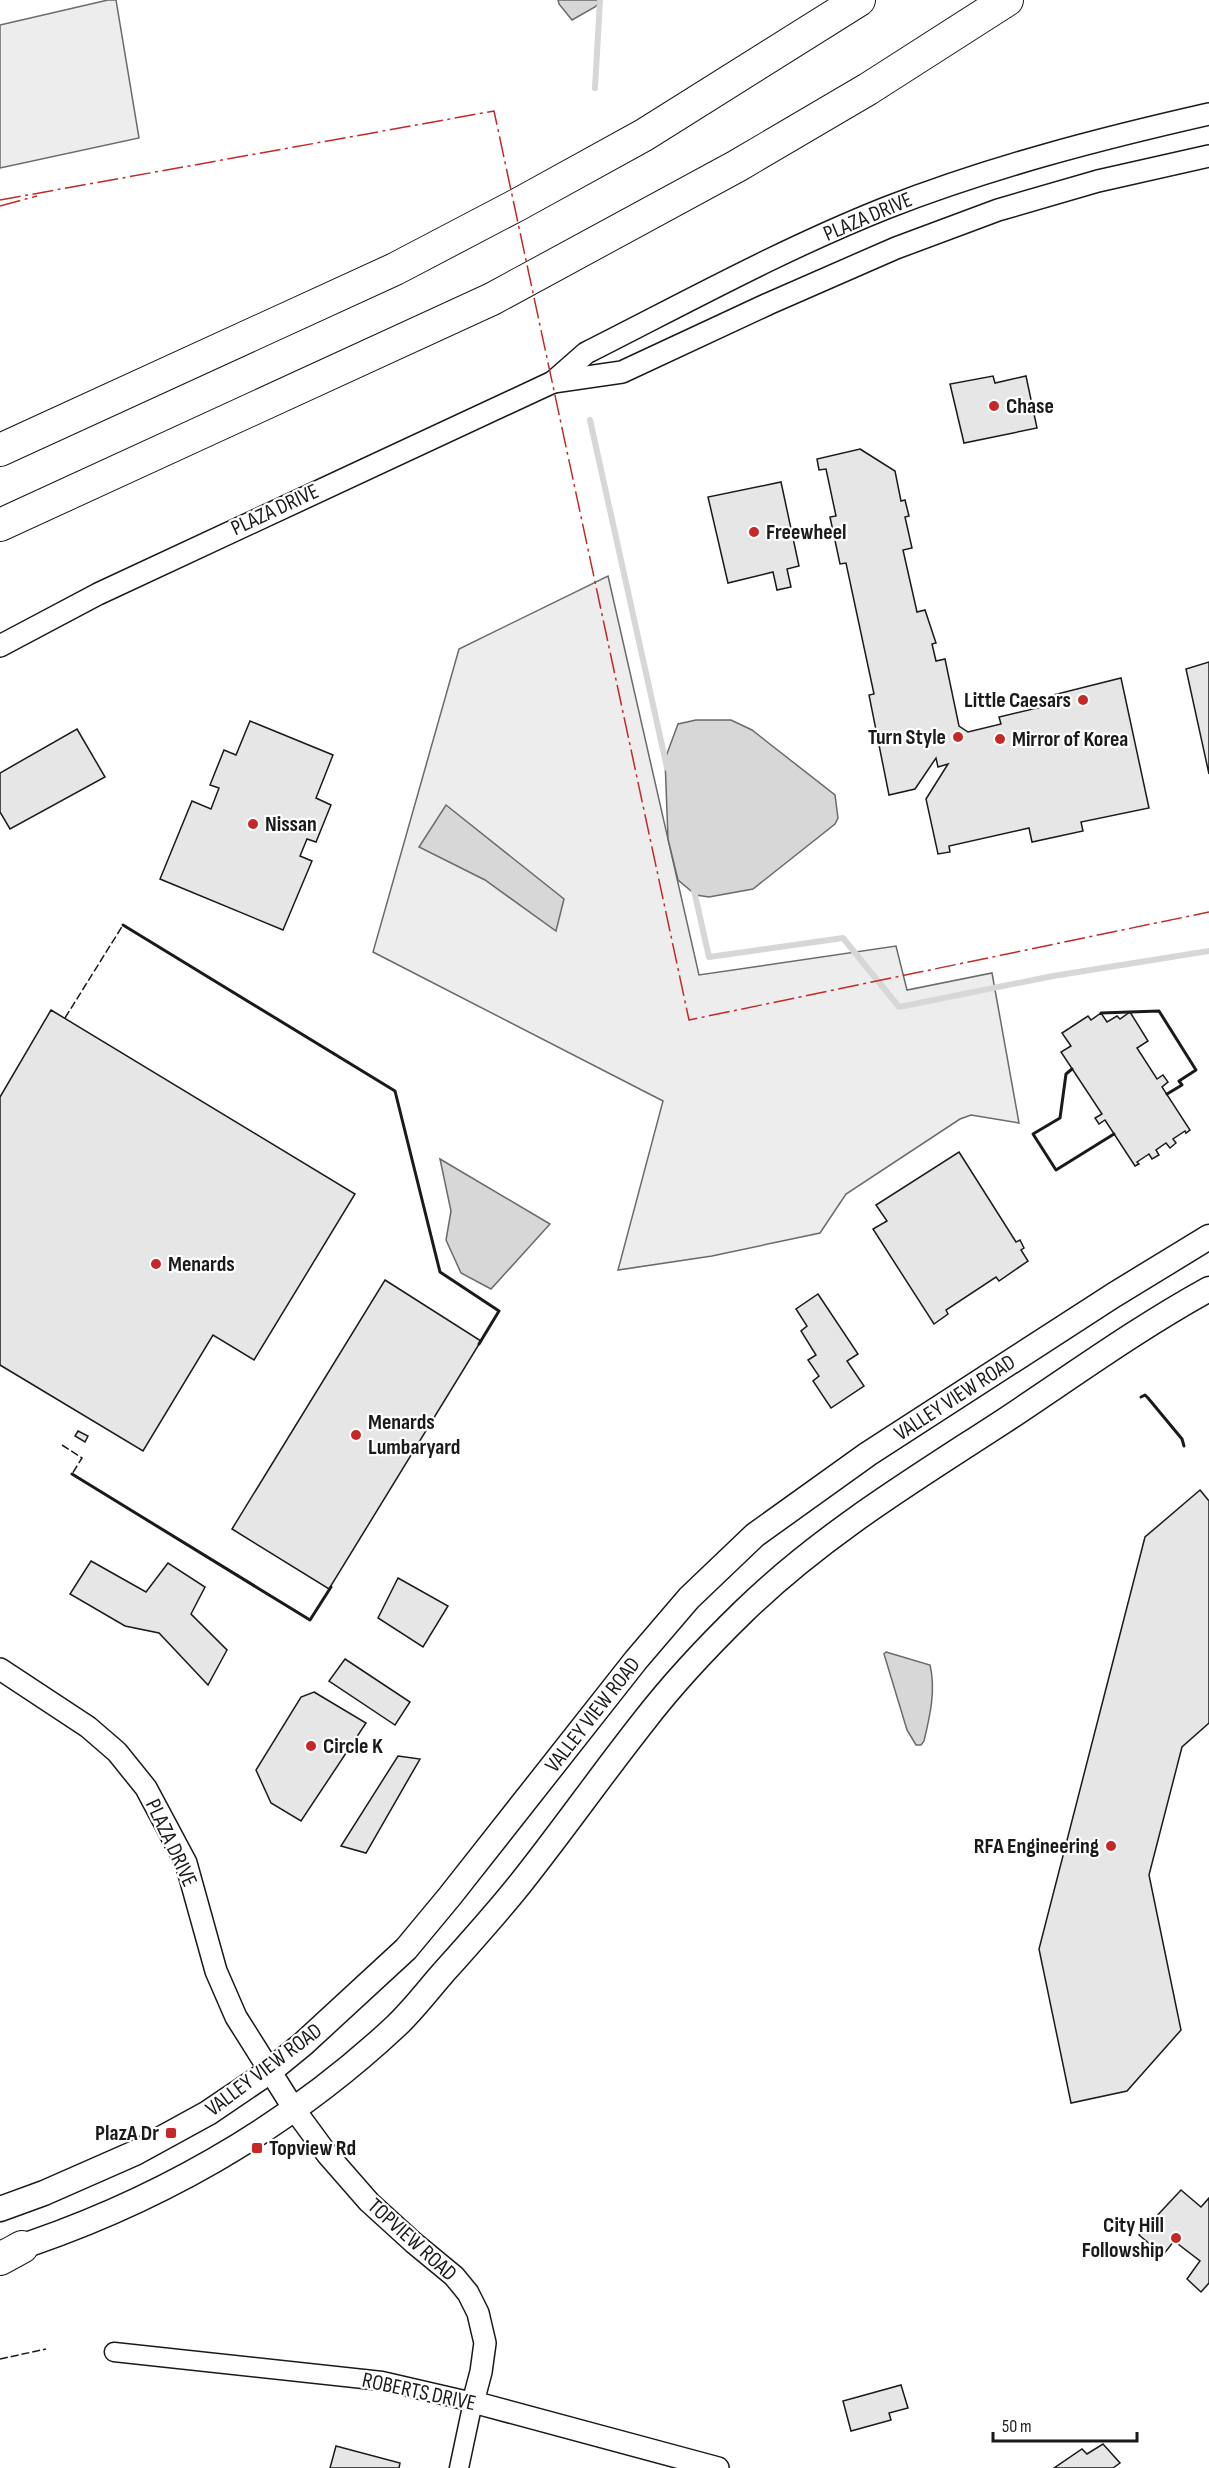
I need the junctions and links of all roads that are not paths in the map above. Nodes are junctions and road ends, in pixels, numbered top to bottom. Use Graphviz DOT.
graph roads {
  1 [pos="859,0"];
  2 [pos="1006,1"];
  3 [pos="1209,114"];
  4 [pos="1209,156"];
  5 [pos="553,382"];
  6 [pos="0,450"];
  7 [pos="0,525"];
  8 [pos="0,646"];
  9 [pos="1209,1237"];
  10 [pos="1209,1289"];
  11 [pos="0,1669"];
  12 [pos="270,2071"];
  13 [pos="294,2109"];
  14 [pos="0,2209"];
  15 [pos="7,2253"];
  16 [pos="114,2352"];
  17 [pos="473,2402"];
  18 [pos="459,2468"];
  19 [pos="718,2468"];
  1 -- 6 [label="highway"];
  2 -- 7 [label="highway"];
  3 -- 5 [label="street, PLAZA DRIVE"];
  4 -- 5 [label="street, PLAZA DRIVE"];
  5 -- 8 [label="street, PLAZA DRIVE"];
  9 -- 12 [label="main road, VALLEY VIEW ROAD"];
  10 -- 13 [label="main road, VALLEY VIEW ROAD"];
  11 -- 12 [label="street, PLAZA DRIVE"];
  12 -- 13 [label="street, TOPVIEW ROAD"];
  12 -- 14 [label="main road, VALLEY VIEW ROAD"];
  13 -- 15 [label="main road, VALLEY VIEW ROAD"];
  13 -- 17 [label="street, TOPVIEW ROAD"];
  16 -- 17 [label="street, ROBERTS DRIVE"];
  17 -- 18 [label="street, TOPVIEW ROAD"];
  17 -- 19 [label="street, ROBERTS DRIVE"];
}
